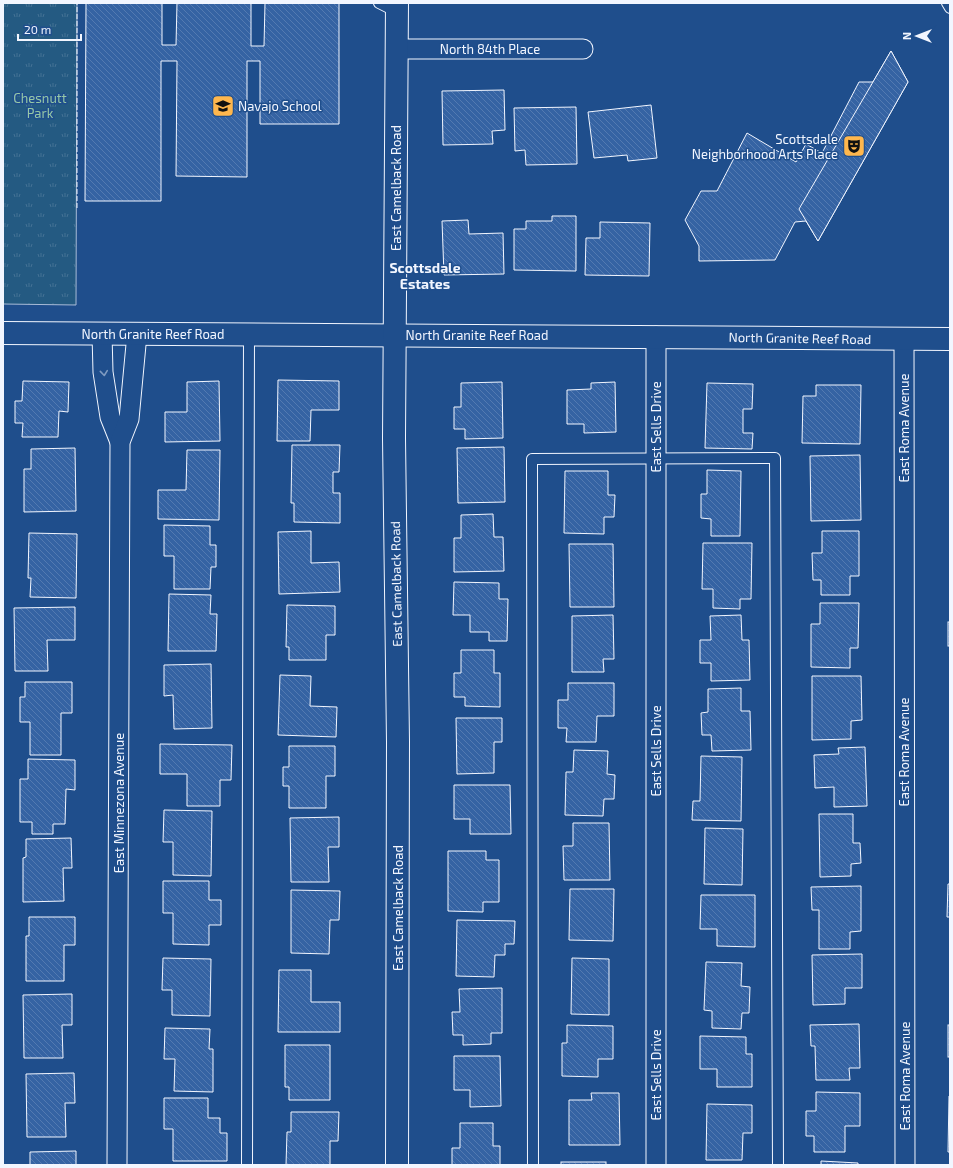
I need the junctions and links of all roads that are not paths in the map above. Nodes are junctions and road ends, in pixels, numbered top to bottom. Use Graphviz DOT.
graph roads {
  1 [pos="947,3"];
  2 [pos="391,6"];
  3 [pos="950,8"];
  4 [pos="583,48"];
  5 [pos="396,49"];
  6 [pos="3,333"];
  7 [pos="102,334"];
  8 [pos="137,334"];
  9 [pos="248,334"];
  10 [pos="395,334"];
  11 [pos="656,336"];
  12 [pos="904,339"];
  13 [pos="950,339"];
  14 [pos="120,442"];
  15 [pos="656,458"];
  16 [pos="117,1165"];
  17 [pos="248,1165"];
  18 [pos="397,1165"];
  19 [pos="533,1165"];
  20 [pos="656,1165"];
  21 [pos="778,1165"];
  22 [pos="905,1165"];
  1 -- 3 [label="lane"];
  2 -- 5 [label="main road, East Camelback Road"];
  4 -- 5 [label="street, North 84th Place"];
  5 -- 10 [label="main road, East Camelback Road"];
  6 -- 7 [label="main road, North Granite Reef Road"];
  7 -- 8 [label="main road, North Granite Reef Road"];
  7 -- 14 [label="street, East Minnezona Avenue, one-way"];
  8 -- 9 [label="main road, North Granite Reef Road"];
  8 -- 14 [label="street, East Minnezona Avenue"];
  9 -- 10 [label="main road, North Granite Reef Road"];
  9 -- 17 [label="lane"];
  10 -- 11 [label="main road, North Granite Reef Road"];
  10 -- 18 [label="main road, East Camelback Road"];
  11 -- 12 [label="main road, North Granite Reef Road"];
  11 -- 15 [label="street, East Sells Drive"];
  12 -- 13 [label="main road, North Granite Reef Road"];
  12 -- 22 [label="street, East Roma Avenue"];
  14 -- 16 [label="street, East Minnezona Avenue"];
  15 -- 19 [label="lane"];
  15 -- 20 [label="street, East Sells Drive"];
  15 -- 21 [label="lane"];
}
